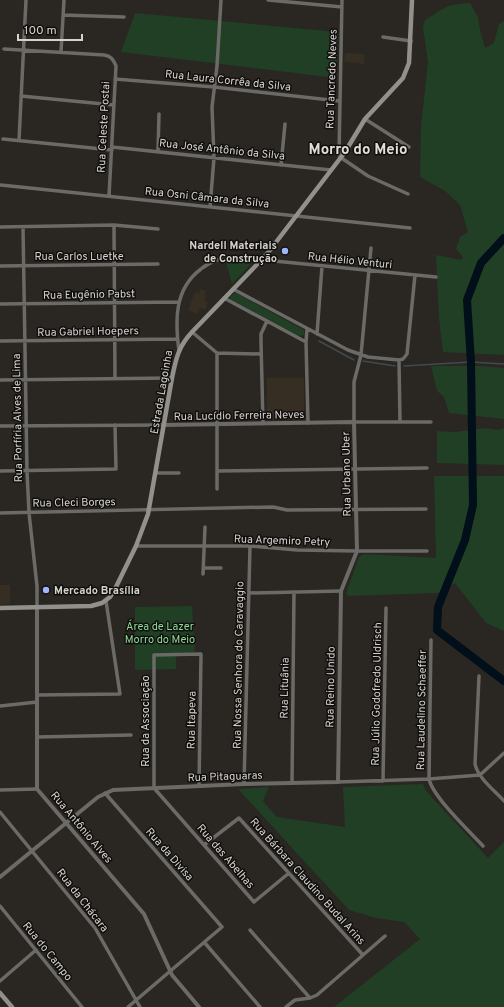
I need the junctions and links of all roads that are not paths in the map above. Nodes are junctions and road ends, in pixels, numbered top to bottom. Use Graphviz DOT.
graph roads {
  1 [pos="26,0"];
  2 [pos="64,0"];
  3 [pos="221,0"];
  4 [pos="268,0"];
  5 [pos="342,0"];
  6 [pos="412,0"];
  7 [pos="342,7"];
  8 [pos="63,15"];
  9 [pos="124,17"];
  10 [pos="383,37"];
  11 [pos="411,41"];
  12 [pos="4,49"];
  13 [pos="23,50"];
  14 [pos="61,52"];
  15 [pos="115,79"];
  16 [pos="214,87"];
  17 [pos="21,96"];
  18 [pos="339,101"];
  19 [pos="114,105"];
  20 [pos="159,114"];
  21 [pos="365,119"];
  22 [pos="285,124"];
  23 [pos="3,139"];
  24 [pos="19,140"];
  25 [pos="409,147"];
  26 [pos="112,148"];
  27 [pos="158,152"];
  28 [pos="340,157"];
  29 [pos="214,158"];
  30 [pos="281,165"];
  31 [pos="331,170"];
  32 [pos="1,185"];
  33 [pos="408,194"];
  34 [pos="109,196"];
  35 [pos="210,207"];
  36 [pos="296,216"];
  37 [pos="114,225"];
  38 [pos="0,227"];
  39 [pos="23,227"];
  40 [pos="410,228"];
  41 [pos="158,229"];
  42 [pos="371,248"];
  43 [pos="261,260"];
  44 [pos="158,264"];
  45 [pos="114,265"];
  46 [pos="0,266"];
  47 [pos="24,266"];
  48 [pos="322,266"];
  49 [pos="369,271"];
  50 [pos="415,275"];
  51 [pos="436,277"];
  52 [pos="233,289"];
  53 [pos="224,298"];
  54 [pos="179,302"];
  55 [pos="114,303"];
  56 [pos="0,304"];
  57 [pos="24,304"];
  58 [pos="267,321"];
  59 [pos="307,329"];
  60 [pos="192,332"];
  61 [pos="317,334"];
  62 [pos="177,339"];
  63 [pos="115,340"];
  64 [pos="24,341"];
  65 [pos="0,342"];
  66 [pos="306,342"];
  67 [pos="179,351"];
  68 [pos="217,353"];
  69 [pos="261,354"];
  70 [pos="361,355"];
  71 [pos="399,360"];
  72 [pos="172,378"];
  73 [pos="115,379"];
  74 [pos="0,380"];
  75 [pos="25,380"];
  76 [pos="354,422"];
  77 [pos="400,422"];
  78 [pos="431,422"];
  79 [pos="263,423"];
  80 [pos="308,423"];
  81 [pos="217,424"];
  82 [pos="115,425"];
  83 [pos="164,425"];
  84 [pos="0,426"];
  85 [pos="26,426"];
  86 [pos="427,468"];
  87 [pos="355,469"];
  88 [pos="0,471"];
  89 [pos="27,471"];
  90 [pos="217,471"];
  91 [pos="156,473"];
  92 [pos="179,473"];
  93 [pos="217,489"];
  94 [pos="426,509"];
  95 [pos="149,510"];
  96 [pos="356,510"];
  97 [pos="0,513"];
  98 [pos="29,513"];
  99 [pos="205,527"];
  100 [pos="136,546"];
  101 [pos="204,546"];
  102 [pos="250,546"];
  103 [pos="356,551"];
  104 [pos="427,551"];
  105 [pos="204,568"];
  106 [pos="220,568"];
  107 [pos="203,574"];
  108 [pos="294,592"];
  109 [pos="341,592"];
  110 [pos="249,593"];
  111 [pos="106,601"];
  112 [pos="0,608"];
  113 [pos="37,608"];
  114 [pos="386,608"];
  115 [pos="431,640"];
  116 [pos="154,655"];
  117 [pos="479,676"];
  118 [pos="37,695"];
  119 [pos="37,702"];
  120 [pos="0,706"];
  121 [pos="131,735"];
  122 [pos="38,737"];
  123 [pos="504,753"];
  124 [pos="480,775"];
  125 [pos="429,780"];
  126 [pos="383,781"];
  127 [pos="338,782"];
  128 [pos="292,783"];
  129 [pos="244,784"];
  130 [pos="199,786"];
  131 [pos="38,788"];
  132 [pos="154,788"];
  133 [pos="0,790"];
  134 [pos="105,793"];
  135 [pos="504,801"];
  136 [pos="0,812"];
  137 [pos="66,822"];
  138 [pos="204,845"];
  139 [pos="483,846"];
  140 [pos="32,851"];
  141 [pos="289,873"];
  142 [pos="0,877"];
  143 [pos="0,906"];
  144 [pos="250,930"];
  145 [pos="385,936"];
  146 [pos="204,942"];
  147 [pos="36,950"];
  148 [pos="363,955"];
  149 [pos="170,971"];
  150 [pos="0,981"];
  151 [pos="0,993"];
  152 [pos="310,998"];
  153 [pos="136,1000"];
  154 [pos="12,1007"];
  155 [pos="82,1007"];
  156 [pos="128,1007"];
  157 [pos="140,1007"];
  158 [pos="199,1007"];
  159 [pos="260,1007"];
  160 [pos="286,1007"];
  1 -- 13 [label="street"];
  2 -- 8 [label="street"];
  3 -- 16 [label="street"];
  4 -- 7 [label="street"];
  5 -- 7 [label="street, Rua Tancredo Neves"];
  6 -- 11 [label="main road"];
  7 -- 18 [label="street, Rua Tancredo Neves"];
  8 -- 9 [label="street"];
  8 -- 14 [label="street"];
  10 -- 11 [label="street"];
  11 -- 21 [label="main road"];
  12 -- 13 [label="street"];
  13 -- 14 [label="street"];
  13 -- 17 [label="street"];
  14 -- 15 [label="street, Rua Celeste Postai"];
  15 -- 16 [label="street, Rua Laura Corrêa da Silva"];
  15 -- 19 [label="street, Rua Celeste Postai"];
  16 -- 18 [label="street, Rua Laura Corrêa da Silva"];
  16 -- 29 [label="street"];
  17 -- 19 [label="street"];
  17 -- 24 [label="street"];
  18 -- 28 [label="street, Rua Tancredo Neves"];
  19 -- 26 [label="street, Rua Celeste Postai"];
  20 -- 27 [label="street"];
  21 -- 25 [label="street"];
  21 -- 28 [label="main road"];
  22 -- 30 [label="street"];
  23 -- 24 [label="street, Rua José Antônio da Silva"];
  24 -- 26 [label="street, Rua José Antônio da Silva"];
  26 -- 27 [label="street, Rua José Antônio da Silva"];
  26 -- 34 [label="street, Rua Celeste Postai"];
  27 -- 29 [label="street, Rua José Antônio da Silva"];
  28 -- 31 [label="main road"];
  28 -- 33 [label="street"];
  29 -- 30 [label="street, Rua José Antônio da Silva"];
  29 -- 35 [label="street"];
  30 -- 31 [label="street, Rua José Antônio da Silva"];
  31 -- 36 [label="main road"];
  32 -- 34 [label="street, Rua Osni Câmara da Silva"];
  34 -- 35 [label="street, Rua Osni Câmara da Silva"];
  35 -- 36 [label="street, Rua Osni Câmara da Silva"];
  36 -- 40 [label="street, Rua Osni Câmara da Silva"];
  36 -- 43 [label="main road"];
  37 -- 39 [label="street"];
  37 -- 41 [label="street"];
  37 -- 45 [label="street"];
  38 -- 39 [label="street"];
  39 -- 47 [label="street, Rua Porfíria Alves de Lima"];
  42 -- 49 [label="street, Rua Urbano Uber"];
  43 -- 48 [label="street, Rua Hélio Venturi"];
  43 -- 52 [label="main road"];
  43 -- 54 [label="street, Estrada Lagoinha"];
  44 -- 45 [label="street, Rua Carlos Luetke"];
  45 -- 47 [label="street, Rua Carlos Luetke"];
  45 -- 55 [label="street"];
  46 -- 47 [label="street, Rua Carlos Luetke"];
  47 -- 57 [label="street, Rua Porfíria Alves de Lima"];
  48 -- 49 [label="street, Rua Hélio Venturi"];
  48 -- 61 [label="street"];
  49 -- 50 [label="street, Rua Hélio Venturi"];
  49 -- 70 [label="street, Rua Urbano Uber"];
  50 -- 51 [label="street, Rua Hélio Venturi"];
  50 -- 71 [label="street"];
  52 -- 53 [label="main road"];
  52 -- 59 [label="street"];
  53 -- 58 [label="street"];
  53 -- 60 [label="main road"];
  54 -- 55 [label="street, Rua Eugênio Pabst"];
  54 -- 62 [label="street, Estrada Lagoinha"];
  55 -- 57 [label="street, Rua Eugênio Pabst"];
  55 -- 63 [label="street"];
  56 -- 57 [label="street, Rua Eugênio Pabst"];
  57 -- 64 [label="street, Rua Porfíria Alves de Lima"];
  58 -- 66 [label="street"];
  58 -- 69 [label="street"];
  59 -- 61 [label="street"];
  59 -- 66 [label="street"];
  60 -- 67 [label="main road"];
  60 -- 68 [label="street"];
  61 -- 70 [label="street"];
  62 -- 63 [label="street, Rua Gabriel Hoepers"];
  62 -- 67 [label="street, Estrada Lagoinha"];
  63 -- 64 [label="street, Rua Gabriel Hoepers"];
  63 -- 73 [label="street"];
  64 -- 65 [label="street, Rua Gabriel Hoepers"];
  64 -- 75 [label="street, Rua Porfíria Alves de Lima"];
  66 -- 80 [label="street"];
  67 -- 72 [label="main road, Estrada Lagoinha"];
  68 -- 69 [label="street"];
  68 -- 81 [label="street"];
  69 -- 79 [label="street"];
  70 -- 71 [label="street"];
  70 -- 76 [label="street, Rua Urbano Uber"];
  71 -- 77 [label="street"];
  72 -- 73 [label="street"];
  72 -- 83 [label="main road, Estrada Lagoinha"];
  73 -- 75 [label="street"];
  74 -- 75 [label="street"];
  75 -- 85 [label="street, Rua Porfíria Alves de Lima"];
  76 -- 77 [label="street, Rua Lucídio Ferreira Neves"];
  76 -- 80 [label="street, Rua Lucídio Ferreira Neves"];
  76 -- 87 [label="street, Rua Urbano Uber"];
  77 -- 78 [label="street, Rua Lucídio Ferreira Neves"];
  79 -- 80 [label="street, Rua Lucídio Ferreira Neves"];
  79 -- 81 [label="street, Rua Lucídio Ferreira Neves"];
  81 -- 83 [label="street, Rua Lucídio Ferreira Neves"];
  81 -- 90 [label="street"];
  82 -- 83 [label="street, Rua Lucídio Ferreira Neves"];
  82 -- 85 [label="street, Rua Lucídio Ferreira Neves"];
  82 -- 89 [label="street"];
  83 -- 91 [label="main road, Estrada Lagoinha"];
  84 -- 85 [label="street, Rua Lucídio Ferreira Neves"];
  85 -- 89 [label="street, Rua Porfíria Alves de Lima"];
  86 -- 87 [label="street"];
  87 -- 90 [label="street"];
  87 -- 96 [label="street, Rua Urbano Uber"];
  88 -- 89 [label="street"];
  89 -- 98 [label="street, Rua Porfíria Alves de Lima"];
  90 -- 93 [label="street"];
  91 -- 92 [label="street"];
  91 -- 95 [label="main road, Estrada Lagoinha"];
  94 -- 96 [label="street, Rua Cleci Borges"];
  95 -- 96 [label="street, Rua Cleci Borges"];
  95 -- 98 [label="street, Rua Cleci Borges"];
  95 -- 100 [label="main road, Estrada Lagoinha"];
  96 -- 103 [label="street, Rua Urbano Uber"];
  97 -- 98 [label="street, Rua Cleci Borges"];
  98 -- 113 [label="street, Rua Porfíria Alves de Lima"];
  99 -- 101 [label="street"];
  100 -- 101 [label="street, Rua Argemiro Petry"];
  100 -- 111 [label="main road, Estrada Lagoinha"];
  101 -- 102 [label="street, Rua Argemiro Petry"];
  101 -- 105 [label="street"];
  102 -- 103 [label="street, Rua Argemiro Petry"];
  102 -- 110 [label="street, Rua Nossa Senhora do Caravaggio"];
  103 -- 104 [label="street, Rua Argemiro Petry"];
  103 -- 109 [label="street, Rua Urbano Uber"];
  105 -- 106 [label="street"];
  105 -- 107 [label="street"];
  108 -- 109 [label="street"];
  108 -- 110 [label="street"];
  108 -- 128 [label="street, Rua Lituânia"];
  109 -- 127 [label="street, Rua Reino Unido"];
  110 -- 129 [label="street, Rua Nossa Senhora do Caravaggio"];
  111 -- 113 [label="main road"];
  111 -- 118 [label="street"];
  112 -- 113 [label="main road"];
  113 -- 118 [label="street, Rua Antônio Alves"];
  114 -- 126 [label="street, Rua Júlio Godofredo Uldrisch"];
  115 -- 125 [label="street, Rua Laudelino Schaeffer"];
  116 -- 130 [label="street, Rua Itapeva"];
  116 -- 132 [label="street, Rua da Associação"];
  117 -- 124 [label="street"];
  118 -- 119 [label="street, Rua Antônio Alves"];
  119 -- 120 [label="street"];
  119 -- 122 [label="street, Rua Antônio Alves"];
  121 -- 122 [label="street"];
  122 -- 131 [label="street, Rua Antônio Alves"];
  123 -- 124 [label="street"];
  124 -- 125 [label="street, Rua Pitaguaras"];
  124 -- 135 [label="street"];
  125 -- 126 [label="street, Rua Pitaguaras"];
  125 -- 139 [label="street"];
  126 -- 127 [label="street, Rua Pitaguaras"];
  127 -- 128 [label="street, Rua Pitaguaras"];
  128 -- 129 [label="street, Rua Pitaguaras"];
  129 -- 130 [label="street, Rua Pitaguaras"];
  130 -- 132 [label="street, Rua Pitaguaras"];
  131 -- 133 [label="street"];
  131 -- 137 [label="street, Rua Antônio Alves"];
  132 -- 134 [label="street, Rua Pitaguaras"];
  132 -- 138 [label="street, Rua das Abelhas"];
  134 -- 137 [label="street, Rua Pitaguaras"];
  134 -- 146 [label="street, Rua da Divisa"];
  136 -- 140 [label="street, Rua da Chácara"];
  137 -- 140 [label="street, Rua Pitaguaras"];
  137 -- 149 [label="street, Rua Antônio Alves"];
  138 -- 141 [label="street, Rua Bárbara Claudino Budal Arins"];
  138 -- 141 [label="street, Rua das Abelhas"];
  140 -- 142 [label="street, Rua Pitaguaras"];
  140 -- 153 [label="street, Rua da Chácara"];
  141 -- 148 [label="street, Rua Bárbara Claudino Budal Arins"];
  143 -- 147 [label="street, Rua do Campo"];
  144 -- 152 [label="street"];
  145 -- 148 [label="street"];
  146 -- 149 [label="street"];
  146 -- 159 [label="street"];
  147 -- 150 [label="street"];
  147 -- 155 [label="street, Rua do Campo"];
  148 -- 152 [label="street"];
  149 -- 153 [label="street"];
  149 -- 158 [label="street, Rua Antônio Alves"];
  151 -- 154 [label="main road"];
  152 -- 160 [label="street"];
  153 -- 156 [label="street"];
  153 -- 157 [label="street, Rua da Chácara"];
}
